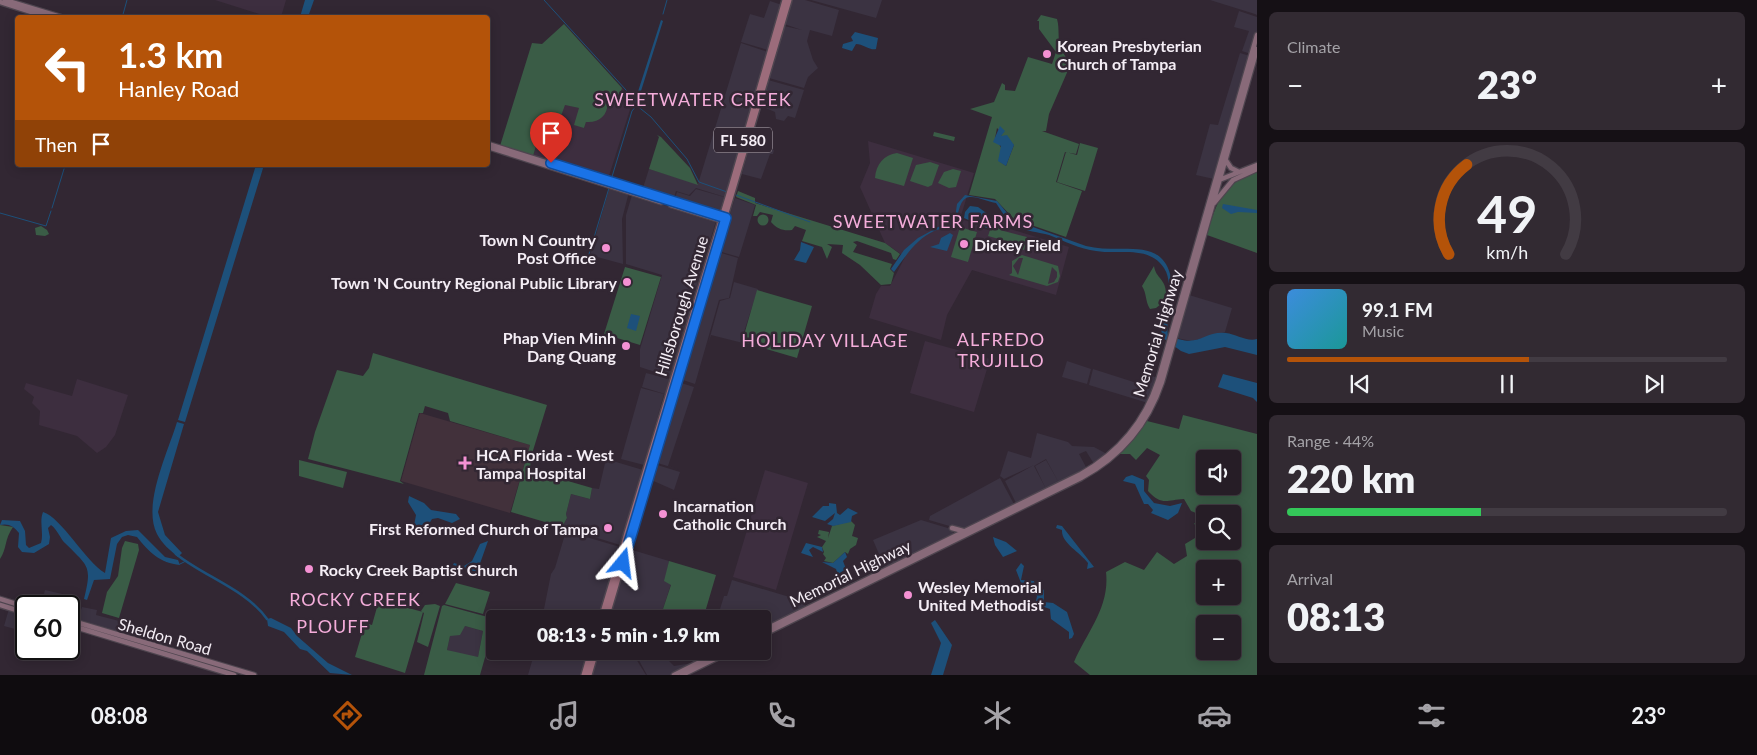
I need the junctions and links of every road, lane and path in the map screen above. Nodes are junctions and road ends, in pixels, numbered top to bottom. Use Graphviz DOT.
graph roads {
  1 [pos="5,0"];
  2 [pos="787,0"];
  3 [pos="0,2"];
  4 [pos="41,15"];
  5 [pos="54,15"];
  6 [pos="779,19"];
  7 [pos="1257,36"];
  8 [pos="778,40"];
  9 [pos="1257,49"];
  10 [pos="1242,92"];
  11 [pos="756,103"];
  12 [pos="490,147"];
  13 [pos="1226,148"];
  14 [pos="1225,158"];
  15 [pos="740,159"];
  16 [pos="542,162"];
  17 [pos="1257,165"];
  18 [pos="550,166"];
  19 [pos="560,166"];
  20 [pos="570,169"];
  21 [pos="1257,169"];
  22 [pos="1240,172"];
  23 [pos="574,174"];
  24 [pos="1216,183"];
  25 [pos="615,185"];
  26 [pos="1210,210"];
  27 [pos="723,219"];
  28 [pos="1197,251"];
  29 [pos="700,288"];
  30 [pos="696,314"];
  31 [pos="691,318"];
  32 [pos="687,345"];
  33 [pos="657,439"];
  34 [pos="646,470"];
  35 [pos="1067,483"];
  36 [pos="644,490"];
  37 [pos="637,497"];
  38 [pos="636,518"];
  39 [pos="952,528"];
  40 [pos="963,531"];
  41 [pos="611,593"];
  42 [pos="831,598"];
  43 [pos="0,599"];
  44 [pos="15,604"];
  45 [pos="0,605"];
  46 [pos="15,610"];
  47 [pos="606,610"];
  48 [pos="80,623"];
  49 [pos="781,624"];
  50 [pos="80,628"];
  51 [pos="771,628"];
  52 [pos="771,630"];
  53 [pos="592,660"];
  54 [pos="704,660"];
  55 [pos="712,660"];
  56 [pos="587,674"];
  57 [pos="234,675"];
  58 [pos="254,675"];
  59 [pos="674,675"];
  60 [pos="682,675"];
  1 -- 5 [label="main road"];
  2 -- 6 [label="main road"];
  2 -- 8 [label="main road, Hillsborough Avenue / FL 580"];
  3 -- 4 [label="main road"];
  6 -- 8 [label="main road"];
  6 -- 11 [label="main road"];
  7 -- 10 [label="main road, Memorial Highway"];
  8 -- 11 [label="main road, Hillsborough Avenue / FL 580"];
  9 -- 10 [label="main road, Memorial Highway"];
  10 -- 13 [label="main road, Memorial Highway"];
  11 -- 15 [label="main road, Hillsborough Avenue / FL 580"];
  12 -- 16 [label="main road"];
  13 -- 14 [label="main road, Memorial Highway"];
  13 -- 24 [label="main road, Memorial Highway"];
  14 -- 22 [label="main road"];
  14 -- 24 [label="main road, Memorial Highway"];
  15 -- 27 [label="main road, Hillsborough Avenue / FL 580"];
  15 -- 27 [label="main road, Hillsborough Avenue / FL 580"];
  16 -- 18 [label="main road"];
  16 -- 19 [label="main road"];
  17 -- 22 [label="main road"];
  18 -- 19 [label="main road"];
  18 -- 23 [label="main road"];
  19 -- 20 [label="main road"];
  20 -- 23 [label="main road"];
  20 -- 25 [label="main road"];
  21 -- 26 [label="main road"];
  22 -- 24 [label="main road"];
  23 -- 25 [label="main road"];
  24 -- 26 [label="main road, Memorial Highway"];
  24 -- 28 [label="main road, Memorial Highway"];
  25 -- 27 [label="main road"];
  26 -- 28 [label="main road, Memorial Highway"];
  27 -- 29 [label="main road, Hillsborough Avenue / FL 580"];
  27 -- 30 [label="main road, Hillsborough Avenue / FL 580"];
  28 -- 35 [label="main road, Memorial Highway"];
  29 -- 30 [label="main road"];
  29 -- 31 [label="main road, Hillsborough Avenue / FL 580"];
  30 -- 32 [label="main road, Hillsborough Avenue / FL 580"];
  31 -- 32 [label="main road"];
  31 -- 33 [label="main road, Hillsborough Avenue / FL 580"];
  32 -- 33 [label="main road, Hillsborough Avenue / FL 580"];
  33 -- 34 [label="main road, Hillsborough Avenue / FL 580"];
  33 -- 36 [label="main road, Hillsborough Avenue / FL 580"];
  34 -- 36 [label="main road"];
  34 -- 37 [label="main road, Hillsborough Avenue / FL 580"];
  35 -- 40 [label="main road, Memorial Highway"];
  35 -- 42 [label="main road, Memorial Highway"];
  36 -- 38 [label="main road, Hillsborough Avenue / FL 580"];
  37 -- 38 [label="main road"];
  37 -- 41 [label="main road, Hillsborough Avenue / FL 580"];
  38 -- 41 [label="main road, Hillsborough Avenue / FL 580"];
  39 -- 40 [label="main road"];
  40 -- 42 [label="main road, Memorial Highway"];
  41 -- 47 [label="main road, Hillsborough Avenue / FL 580"];
  42 -- 49 [label="main road, Memorial Highway"];
  43 -- 44 [label="main road"];
  45 -- 46 [label="main road"];
  48 -- 58 [label="main road, Sheldon Road"];
  49 -- 51 [label="main road, Memorial Highway"];
  49 -- 52 [label="main road, Memorial Highway"];
  50 -- 57 [label="main road, Sheldon Road"];
  53 -- 56 [label="main road"];
  54 -- 59 [label="main road"];
  55 -- 60 [label="main road"];
}
